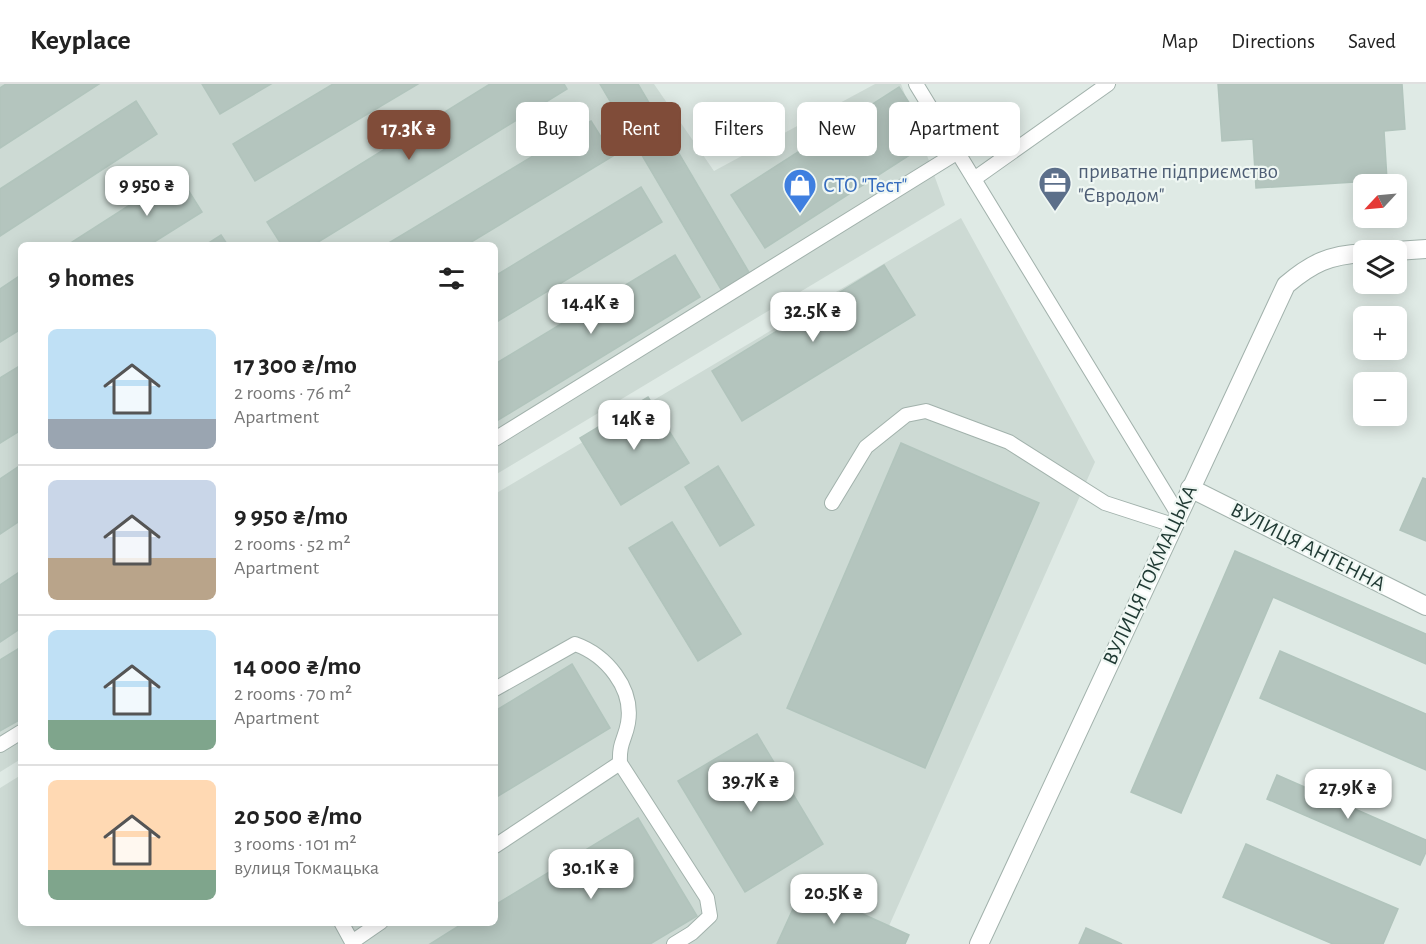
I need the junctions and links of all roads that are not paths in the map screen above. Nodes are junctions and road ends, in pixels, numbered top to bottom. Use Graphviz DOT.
graph roads {
  1 [pos="916,84"];
  2 [pos="1108,84"];
  3 [pos="927,102"];
  4 [pos="952,156"];
  5 [pos="960,156"];
  6 [pos="974,179"];
  7 [pos="1426,249"];
  8 [pos="1407,250"];
  9 [pos="1353,254"];
  10 [pos="498,437"];
  11 [pos="1190,488"];
  12 [pos="832,503"];
  13 [pos="1175,520"];
  14 [pos="1426,606"];
  15 [pos="498,688"];
  16 [pos="18,734"];
  17 [pos="0,745"];
  18 [pos="620,763"];
  19 [pos="498,844"];
  20 [pos="343,926"];
  21 [pos="375,926"];
  22 [pos="352,943"];
  23 [pos="674,944"];
  24 [pos="979,944"];
  1 -- 3 [label="lane"];
  2 -- 6 [label="lane"];
  4 -- 10 [label="lane"];
  5 -- 6 [label="lane"];
  6 -- 13 [label="lane"];
  7 -- 8 [label="street"];
  9 -- 11 [label="street, ВУЛИЦЯ ТОКМАЦЬКА"];
  11 -- 13 [label="street, ВУЛИЦЯ ТОКМАЦЬКА"];
  11 -- 14 [label="street, ВУЛИЦЯ АНТЕННА"];
  12 -- 13 [label="lane"];
  13 -- 24 [label="street, ВУЛИЦЯ ТОКМАЦЬКА"];
  15 -- 18 [label="lane"];
  16 -- 17 [label="lane"];
  18 -- 19 [label="lane"];
  18 -- 23 [label="lane"];
  20 -- 22 [label="lane"];
  21 -- 22 [label="lane"];
}
